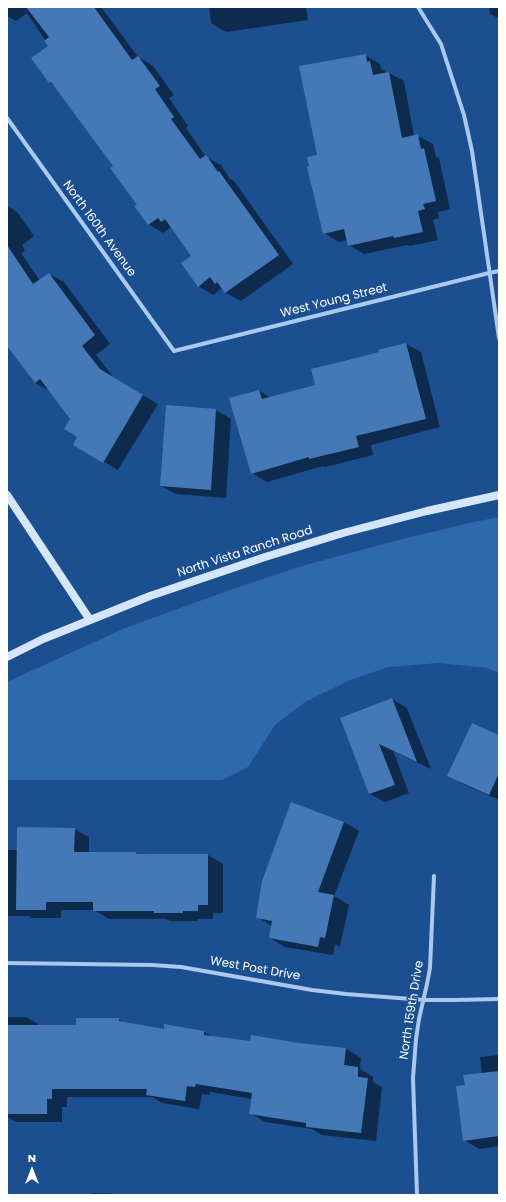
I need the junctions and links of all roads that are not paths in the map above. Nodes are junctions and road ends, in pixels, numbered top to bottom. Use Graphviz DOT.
graph roads {
  1 [pos="418,7"];
  2 [pos="7,118"];
  3 [pos="499,271"];
  4 [pos="489,273"];
  5 [pos="499,338"];
  6 [pos="174,351"];
  7 [pos="7,495"];
  8 [pos="499,495"];
  9 [pos="90,620"];
  10 [pos="7,657"];
  11 [pos="434,876"];
  12 [pos="7,962"];
  13 [pos="499,999"];
  14 [pos="424,1000"];
  15 [pos="417,1195"];
  1 -- 4 [label="street"];
  2 -- 6 [label="street, North 160th Avenue"];
  3 -- 4 [label="street, West Young Street"];
  4 -- 5 [label="street"];
  4 -- 6 [label="street, West Young Street"];
  7 -- 9 [label="street"];
  8 -- 9 [label="street, North Vista Ranch Road"];
  9 -- 10 [label="street, North Vista Ranch Road"];
  11 -- 14 [label="street, North 159th Drive"];
  12 -- 14 [label="street, West Post Drive"];
  13 -- 14 [label="street, West Post Drive"];
  14 -- 15 [label="street, North 159th Drive"];
}
